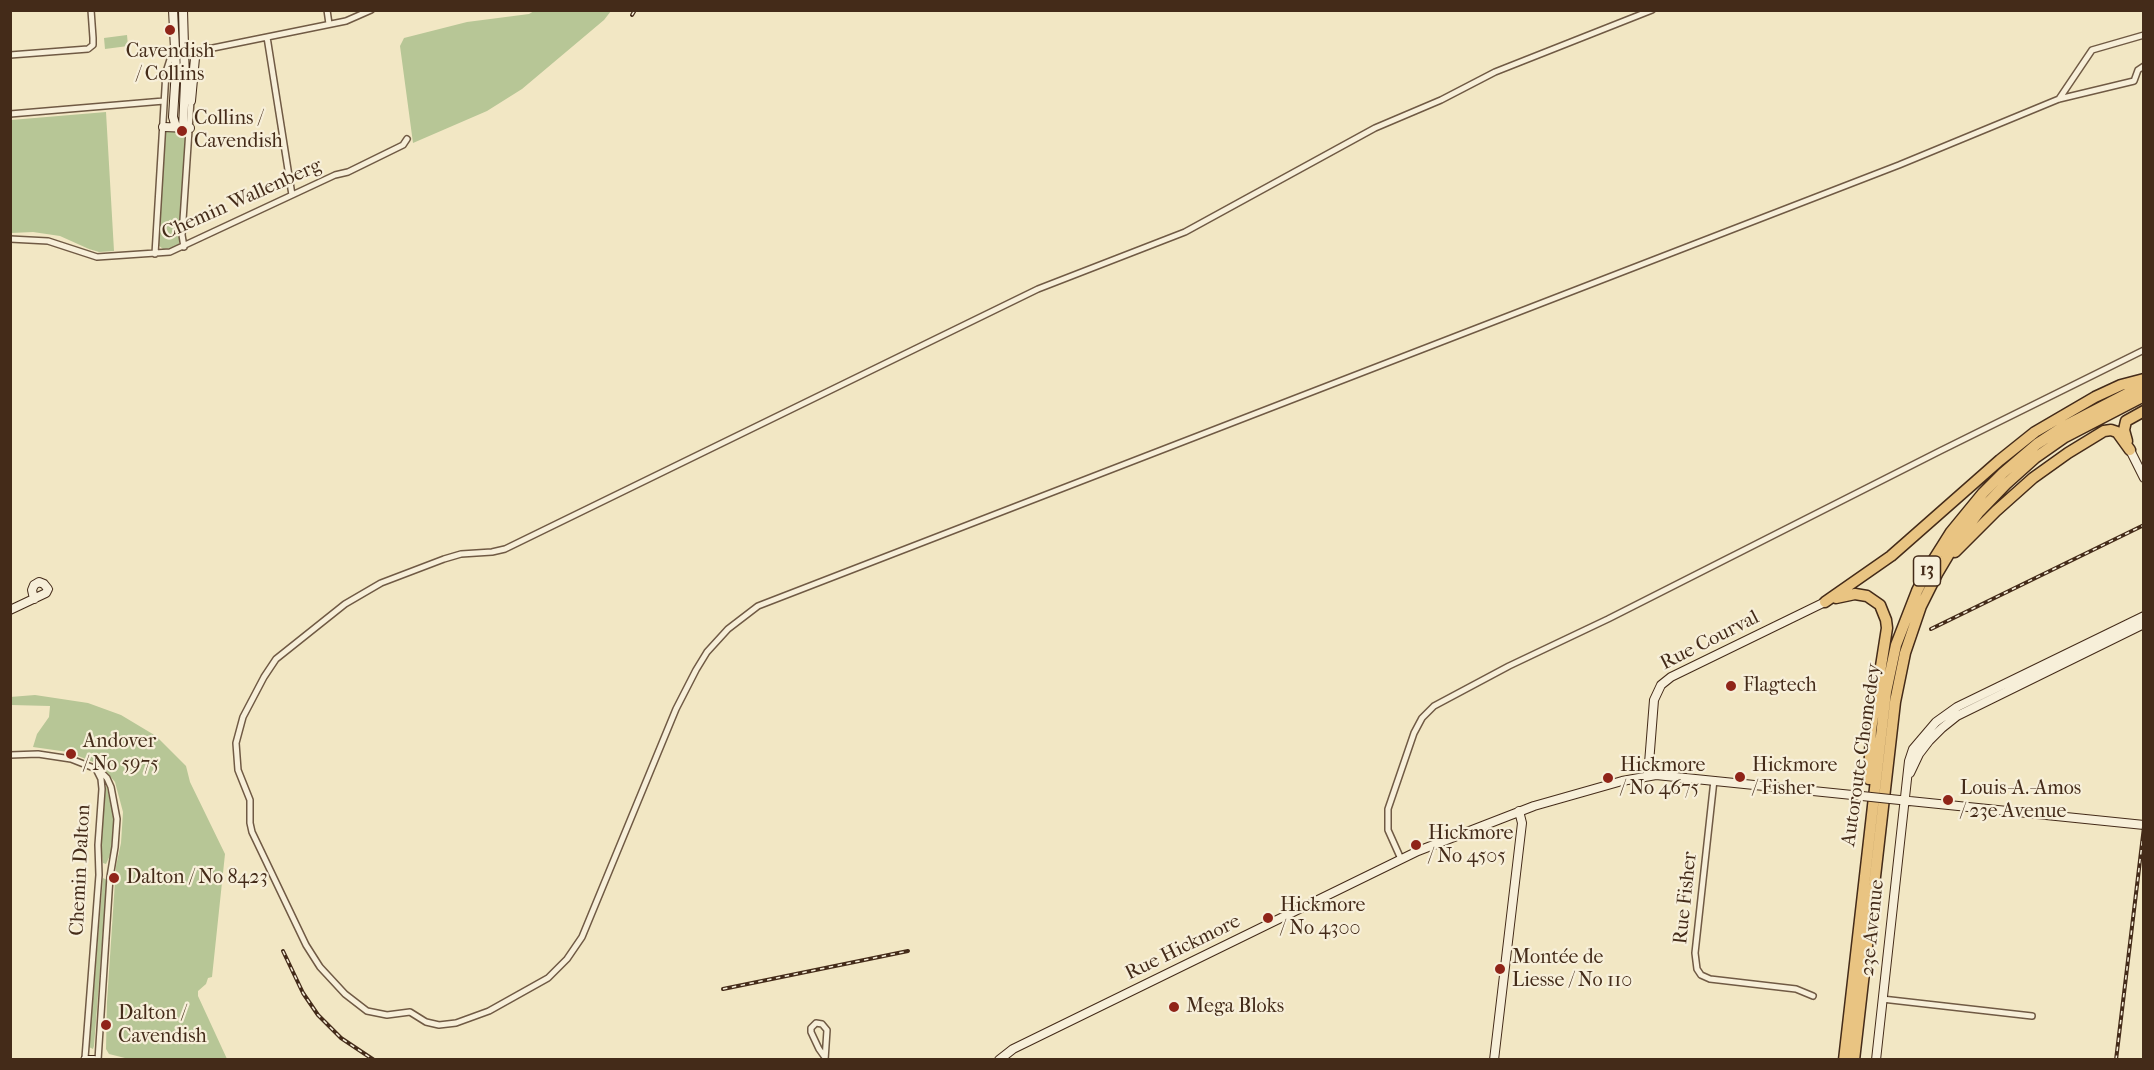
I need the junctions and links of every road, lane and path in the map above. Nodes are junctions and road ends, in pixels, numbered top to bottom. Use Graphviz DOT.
graph roads {
  1 [pos="91,10"];
  2 [pos="173,10"];
  3 [pos="183,10"];
  4 [pos="327,10"];
  5 [pos="371,10"];
  6 [pos="1652,10"];
  7 [pos="329,24"];
  8 [pos="2144,35"];
  9 [pos="267,37"];
  10 [pos="185,40"];
  11 [pos="175,46"];
  12 [pos="208,49"];
  13 [pos="184,54"];
  14 [pos="10,56"];
  15 [pos="2144,66"];
  16 [pos="2059,99"];
  17 [pos="164,101"];
  18 [pos="191,101"];
  19 [pos="10,114"];
  20 [pos="163,127"];
  21 [pos="183,127"];
  22 [pos="407,139"];
  23 [pos="292,195"];
  24 [pos="10,238"];
  25 [pos="184,247"];
  26 [pos="155,254"];
  27 [pos="2144,350"];
  28 [pos="2144,379"];
  29 [pos="2144,385"];
  30 [pos="2144,396"];
  31 [pos="2144,411"];
  32 [pos="2130,450"];
  33 [pos="2144,478"];
  34 [pos="1941,566"];
  35 [pos="34,599"];
  36 [pos="1825,602"];
  37 [pos="10,610"];
  38 [pos="2144,616"];
  39 [pos="2144,624"];
  40 [pos="10,755"];
  41 [pos="95,768"];
  42 [pos="1648,776"];
  43 [pos="1714,780"];
  44 [pos="1907,782"];
  45 [pos="1904,800"];
  46 [pos="1519,811"];
  47 [pos="2144,825"];
  48 [pos="1867,854"];
  49 [pos="1401,859"];
  50 [pos="1814,996"];
  51 [pos="1882,999"];
  52 [pos="2032,1016"];
  53 [pos="825,1058"];
  54 [pos="88,1059"];
  55 [pos="98,1059"];
  56 [pos="999,1059"];
  57 [pos="1494,1059"];
  58 [pos="1844,1059"];
  59 [pos="1854,1059"];
  60 [pos="1876,1059"];
  1 -- 14 [label="street"];
  2 -- 11 [label="street"];
  3 -- 10 [label="street"];
  4 -- 7 [label="street"];
  5 -- 7 [label="street"];
  6 -- 16 [label="street"];
  7 -- 9 [label="street"];
  8 -- 16 [label="street"];
  9 -- 12 [label="street"];
  9 -- 23 [label="street"];
  10 -- 12 [label="street"];
  10 -- 13 [label="street"];
  11 -- 17 [label="street"];
  11 -- 21 [label="street"];
  12 -- 18 [label="street"];
  13 -- 18 [label="street"];
  13 -- 21 [label="street"];
  15 -- 16 [label="street"];
  17 -- 19 [label="street"];
  17 -- 20 [label="street"];
  18 -- 21 [label="street"];
  20 -- 21 [label="street"];
  20 -- 26 [label="street"];
  21 -- 25 [label="street"];
  22 -- 23 [label="street, Chemin Wallenberg"];
  23 -- 25 [label="street, Chemin Wallenberg"];
  24 -- 26 [label="street, Chemin Wallenberg"];
  25 -- 26 [label="street, Chemin Wallenberg"];
  27 -- 49 [label="street"];
  28 -- 36 [label="highway"];
  29 -- 48 [label="highway, Autoroute Chomedey / 13"];
  30 -- 34 [label="highway, Autoroute Chomedey / 13"];
  31 -- 32 [label="highway"];
  32 -- 33 [label="street"];
  32 -- 34 [label="highway"];
  34 -- 59 [label="highway, Autoroute Chomedey / 13"];
  35 -- 37 [label="street"];
  36 -- 42 [label="street, Rue Courval"];
  36 -- 48 [label="highway"];
  38 -- 44 [label="street"];
  39 -- 44 [label="street"];
  40 -- 41 [label="street"];
  41 -- 54 [label="street, Chemin Dalton"];
  41 -- 55 [label="street, Chemin Dalton"];
  42 -- 43 [label="street, Rue Hickmore"];
  42 -- 46 [label="street, Rue Hickmore"];
  43 -- 45 [label="street, Rue Hickmore, bridge"];
  43 -- 50 [label="street, Rue Fisher"];
  44 -- 45 [label="street, 23e Avenue"];
  45 -- 47 [label="street, Rue Hickmore"];
  45 -- 51 [label="street, 23e Avenue"];
  46 -- 49 [label="street, Rue Hickmore"];
  46 -- 57 [label="street"];
  48 -- 58 [label="highway, Autoroute Chomedey / 13"];
  49 -- 56 [label="street, Rue Hickmore"];
  51 -- 52 [label="street"];
  51 -- 60 [label="street, 23e Avenue"];
  53 -- 53 [label="street"];
}
